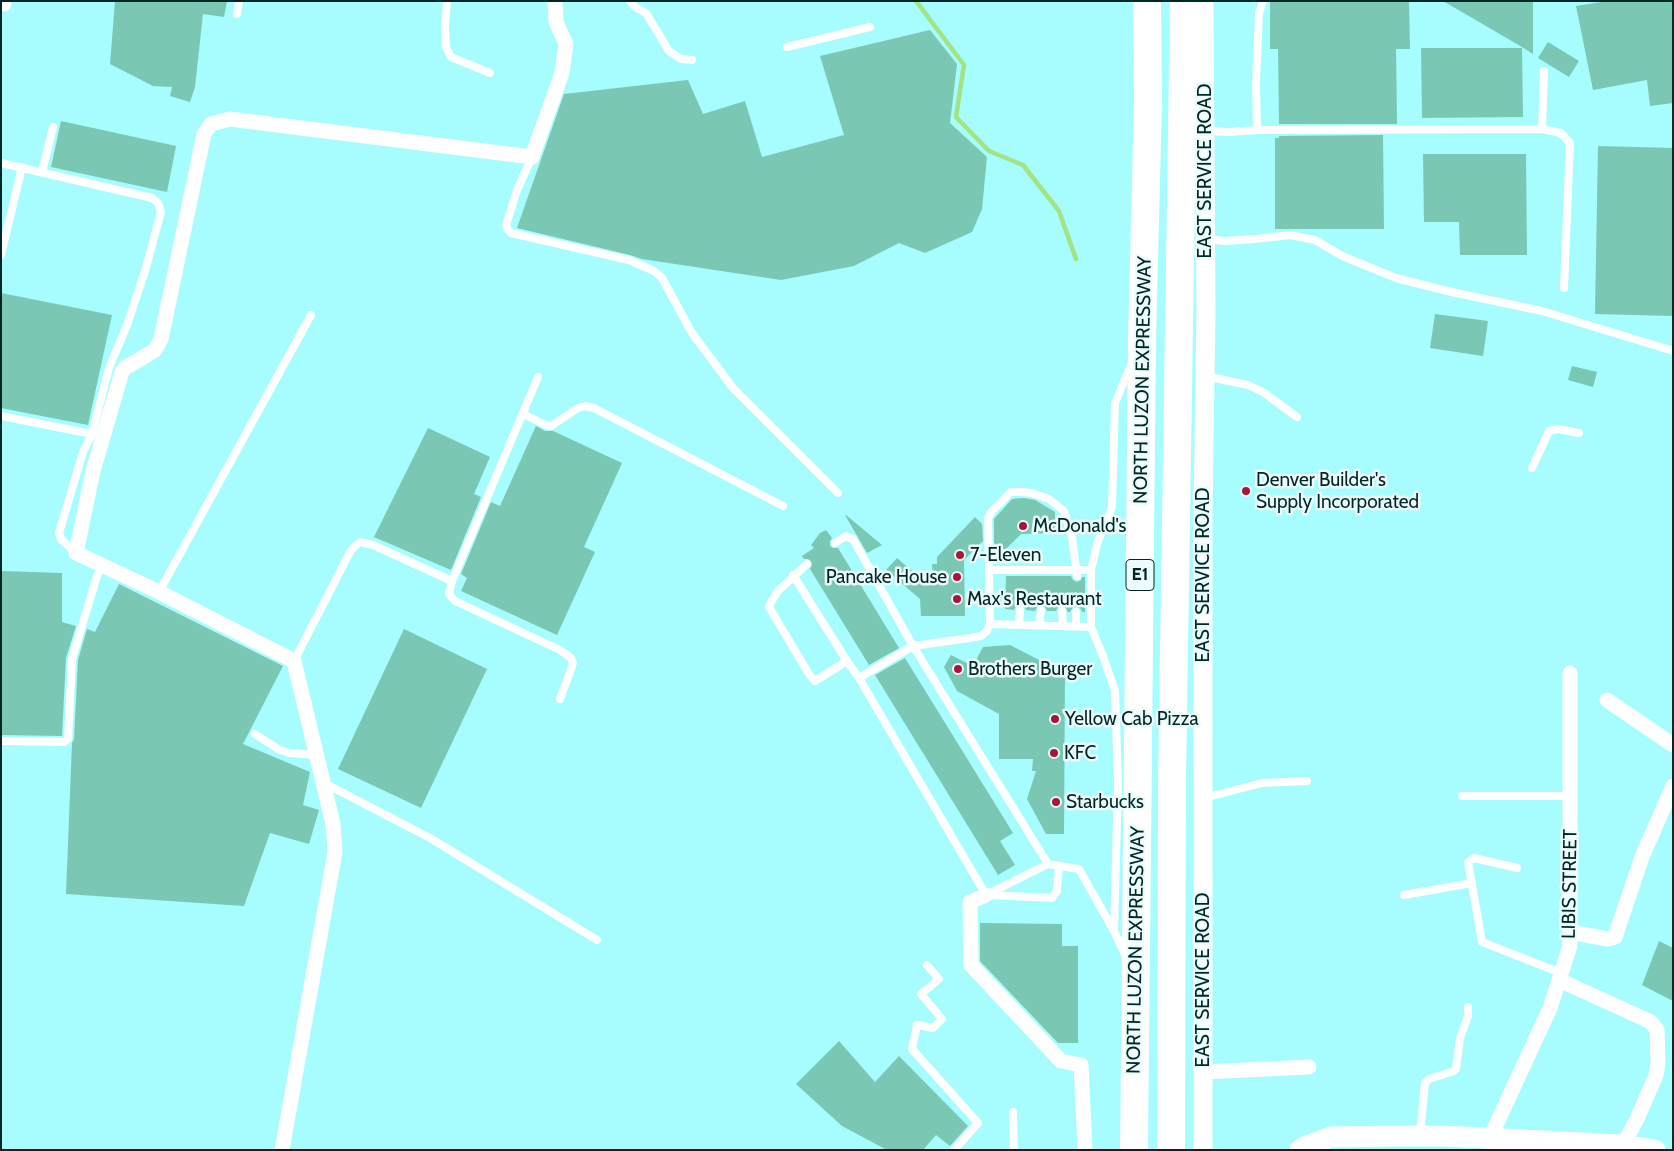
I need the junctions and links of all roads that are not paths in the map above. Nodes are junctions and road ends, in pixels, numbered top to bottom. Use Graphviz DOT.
graph roads {
  1 [pos="239,1"];
  2 [pos="448,1"];
  3 [pos="555,1"];
  4 [pos="630,1"];
  5 [pos="1147,1"];
  6 [pos="1184,1"];
  7 [pos="1204,1"];
  8 [pos="1263,1"];
  9 [pos="238,14"];
  10 [pos="870,27"];
  11 [pos="787,47"];
  12 [pos="692,60"];
  13 [pos="1544,72"];
  14 [pos="490,73"];
  15 [pos="53,127"];
  16 [pos="1542,129"];
  17 [pos="1257,130"];
  18 [pos="1204,131"];
  19 [pos="532,157"];
  20 [pos="1,163"];
  21 [pos="22,167"];
  22 [pos="42,172"];
  23 [pos="1205,239"];
  24 [pos="1,255"];
  25 [pos="1564,288"];
  26 [pos="311,315"];
  27 [pos="1142,338"];
  28 [pos="1673,351"];
  29 [pos="1205,376"];
  30 [pos="538,377"];
  31 [pos="523,414"];
  32 [pos="1,416"];
  33 [pos="1297,417"];
  34 [pos="1579,433"];
  35 [pos="92,434"];
  36 [pos="1532,468"];
  37 [pos="838,494"];
  38 [pos="783,506"];
  39 [pos="834,543"];
  40 [pos="76,553"];
  41 [pos="807,564"];
  42 [pos="103,566"];
  43 [pos="989,570"];
  44 [pos="1091,570"];
  45 [pos="1077,573"];
  46 [pos="793,575"];
  47 [pos="452,581"];
  48 [pos="159,592"];
  49 [pos="1020,610"];
  50 [pos="1041,611"];
  51 [pos="1062,611"];
  52 [pos="1076,612"];
  53 [pos="990,624"];
  54 [pos="1019,625"];
  55 [pos="1039,625"];
  56 [pos="1063,626"];
  57 [pos="1076,626"];
  58 [pos="1090,626"];
  59 [pos="913,646"];
  60 [pos="294,661"];
  61 [pos="847,661"];
  62 [pos="1570,673"];
  63 [pos="859,678"];
  64 [pos="560,699"];
  65 [pos="1608,700"];
  66 [pos="255,734"];
  67 [pos="1,741"];
  68 [pos="1673,745"];
  69 [pos="317,755"];
  70 [pos="1308,780"];
  71 [pos="324,783"];
  72 [pos="1673,786"];
  73 [pos="1462,796"];
  74 [pos="1570,796"];
  75 [pos="1203,799"];
  76 [pos="1048,864"];
  77 [pos="1058,866"];
  78 [pos="1517,868"];
  79 [pos="1472,883"];
  80 [pos="986,895"];
  81 [pos="1404,895"];
  82 [pos="1114,931"];
  83 [pos="1570,932"];
  84 [pos="597,940"];
  85 [pos="927,965"];
  86 [pos="1560,976"];
  87 [pos="1136,979"];
  88 [pos="1468,1007"];
  89 [pos="1309,1067"];
  90 [pos="1203,1072"];
  91 [pos="1013,1112"];
  92 [pos="1420,1136"];
  93 [pos="1490,1138"];
  94 [pos="1515,1144"];
  95 [pos="1623,1144"];
  96 [pos="282,1150"];
  97 [pos="954,1150"];
  98 [pos="1014,1150"];
  99 [pos="1085,1150"];
  100 [pos="1134,1150"];
  101 [pos="1171,1150"];
  102 [pos="1203,1150"];
  103 [pos="1300,1150"];
  104 [pos="1655,1150"];
  1 -- 9 [label="lane"];
  2 -- 14 [label="lane"];
  3 -- 19 [label="street"];
  4 -- 12 [label="lane"];
  5 -- 27 [label="highway, NORTH LUZON EXPRESSWAY / E1"];
  6 -- 101 [label="highway, NORTH LUZON EXPRESSWAY / E1"];
  7 -- 18 [label="street, EAST SERVICE ROAD"];
  8 -- 17 [label="lane"];
  10 -- 11 [label="lane"];
  13 -- 16 [label="lane"];
  15 -- 22 [label="lane"];
  16 -- 17 [label="lane"];
  16 -- 25 [label="lane"];
  17 -- 18 [label="lane"];
  18 -- 23 [label="street, EAST SERVICE ROAD"];
  19 -- 37 [label="lane"];
  19 -- 40 [label="street"];
  20 -- 21 [label="lane"];
  21 -- 22 [label="lane"];
  21 -- 24 [label="lane"];
  22 -- 35 [label="lane"];
  23 -- 28 [label="lane"];
  23 -- 29 [label="street, EAST SERVICE ROAD"];
  26 -- 48 [label="lane"];
  27 -- 44 [label="lane"];
  27 -- 87 [label="highway, NORTH LUZON EXPRESSWAY / E1"];
  29 -- 33 [label="lane"];
  29 -- 75 [label="street, EAST SERVICE ROAD"];
  30 -- 31 [label="lane"];
  31 -- 38 [label="lane"];
  31 -- 47 [label="lane"];
  32 -- 35 [label="lane"];
  34 -- 36 [label="lane"];
  35 -- 40 [label="lane"];
  39 -- 59 [label="lane"];
  40 -- 42 [label="street"];
  41 -- 46 [label="lane"];
  42 -- 48 [label="street"];
  42 -- 67 [label="lane"];
  43 -- 45 [label="lane"];
  43 -- 45 [label="lane"];
  43 -- 53 [label="lane"];
  44 -- 45 [label="lane"];
  44 -- 58 [label="lane"];
  46 -- 61 [label="lane"];
  46 -- 61 [label="lane"];
  47 -- 60 [label="lane"];
  47 -- 64 [label="lane"];
  48 -- 60 [label="street"];
  49 -- 54 [label="lane"];
  50 -- 55 [label="lane"];
  51 -- 56 [label="lane"];
  52 -- 57 [label="lane"];
  53 -- 54 [label="lane"];
  53 -- 59 [label="lane"];
  54 -- 55 [label="lane"];
  55 -- 56 [label="lane"];
  56 -- 57 [label="lane"];
  57 -- 58 [label="lane"];
  58 -- 82 [label="lane"];
  59 -- 63 [label="lane"];
  59 -- 76 [label="lane"];
  60 -- 69 [label="street"];
  61 -- 63 [label="lane"];
  62 -- 74 [label="street, LIBIS STREET"];
  63 -- 80 [label="lane"];
  65 -- 68 [label="street"];
  66 -- 69 [label="lane"];
  69 -- 71 [label="street"];
  70 -- 75 [label="lane"];
  71 -- 84 [label="lane"];
  71 -- 96 [label="street"];
  72 -- 83 [label="street"];
  73 -- 74 [label="lane"];
  74 -- 83 [label="street, LIBIS STREET"];
  75 -- 90 [label="street, EAST SERVICE ROAD"];
  76 -- 77 [label="lane"];
  76 -- 80 [label="lane"];
  77 -- 80 [label="lane"];
  77 -- 82 [label="lane"];
  78 -- 79 [label="lane"];
  79 -- 81 [label="lane"];
  79 -- 86 [label="lane"];
  80 -- 99 [label="street"];
  82 -- 87 [label="lane"];
  83 -- 86 [label="street, LIBIS STREET"];
  85 -- 97 [label="lane"];
  86 -- 93 [label="street, LIBIS STREET"];
  86 -- 95 [label="street"];
  87 -- 100 [label="highway, NORTH LUZON EXPRESSWAY / E1"];
  88 -- 92 [label="lane"];
  89 -- 90 [label="street"];
  90 -- 102 [label="street, EAST SERVICE ROAD"];
  91 -- 98 [label="lane"];
  92 -- 93 [label="main road"];
  92 -- 103 [label="main road"];
  93 -- 94 [label="main road"];
  94 -- 95 [label="main road"];
  95 -- 104 [label="main road"];
}
